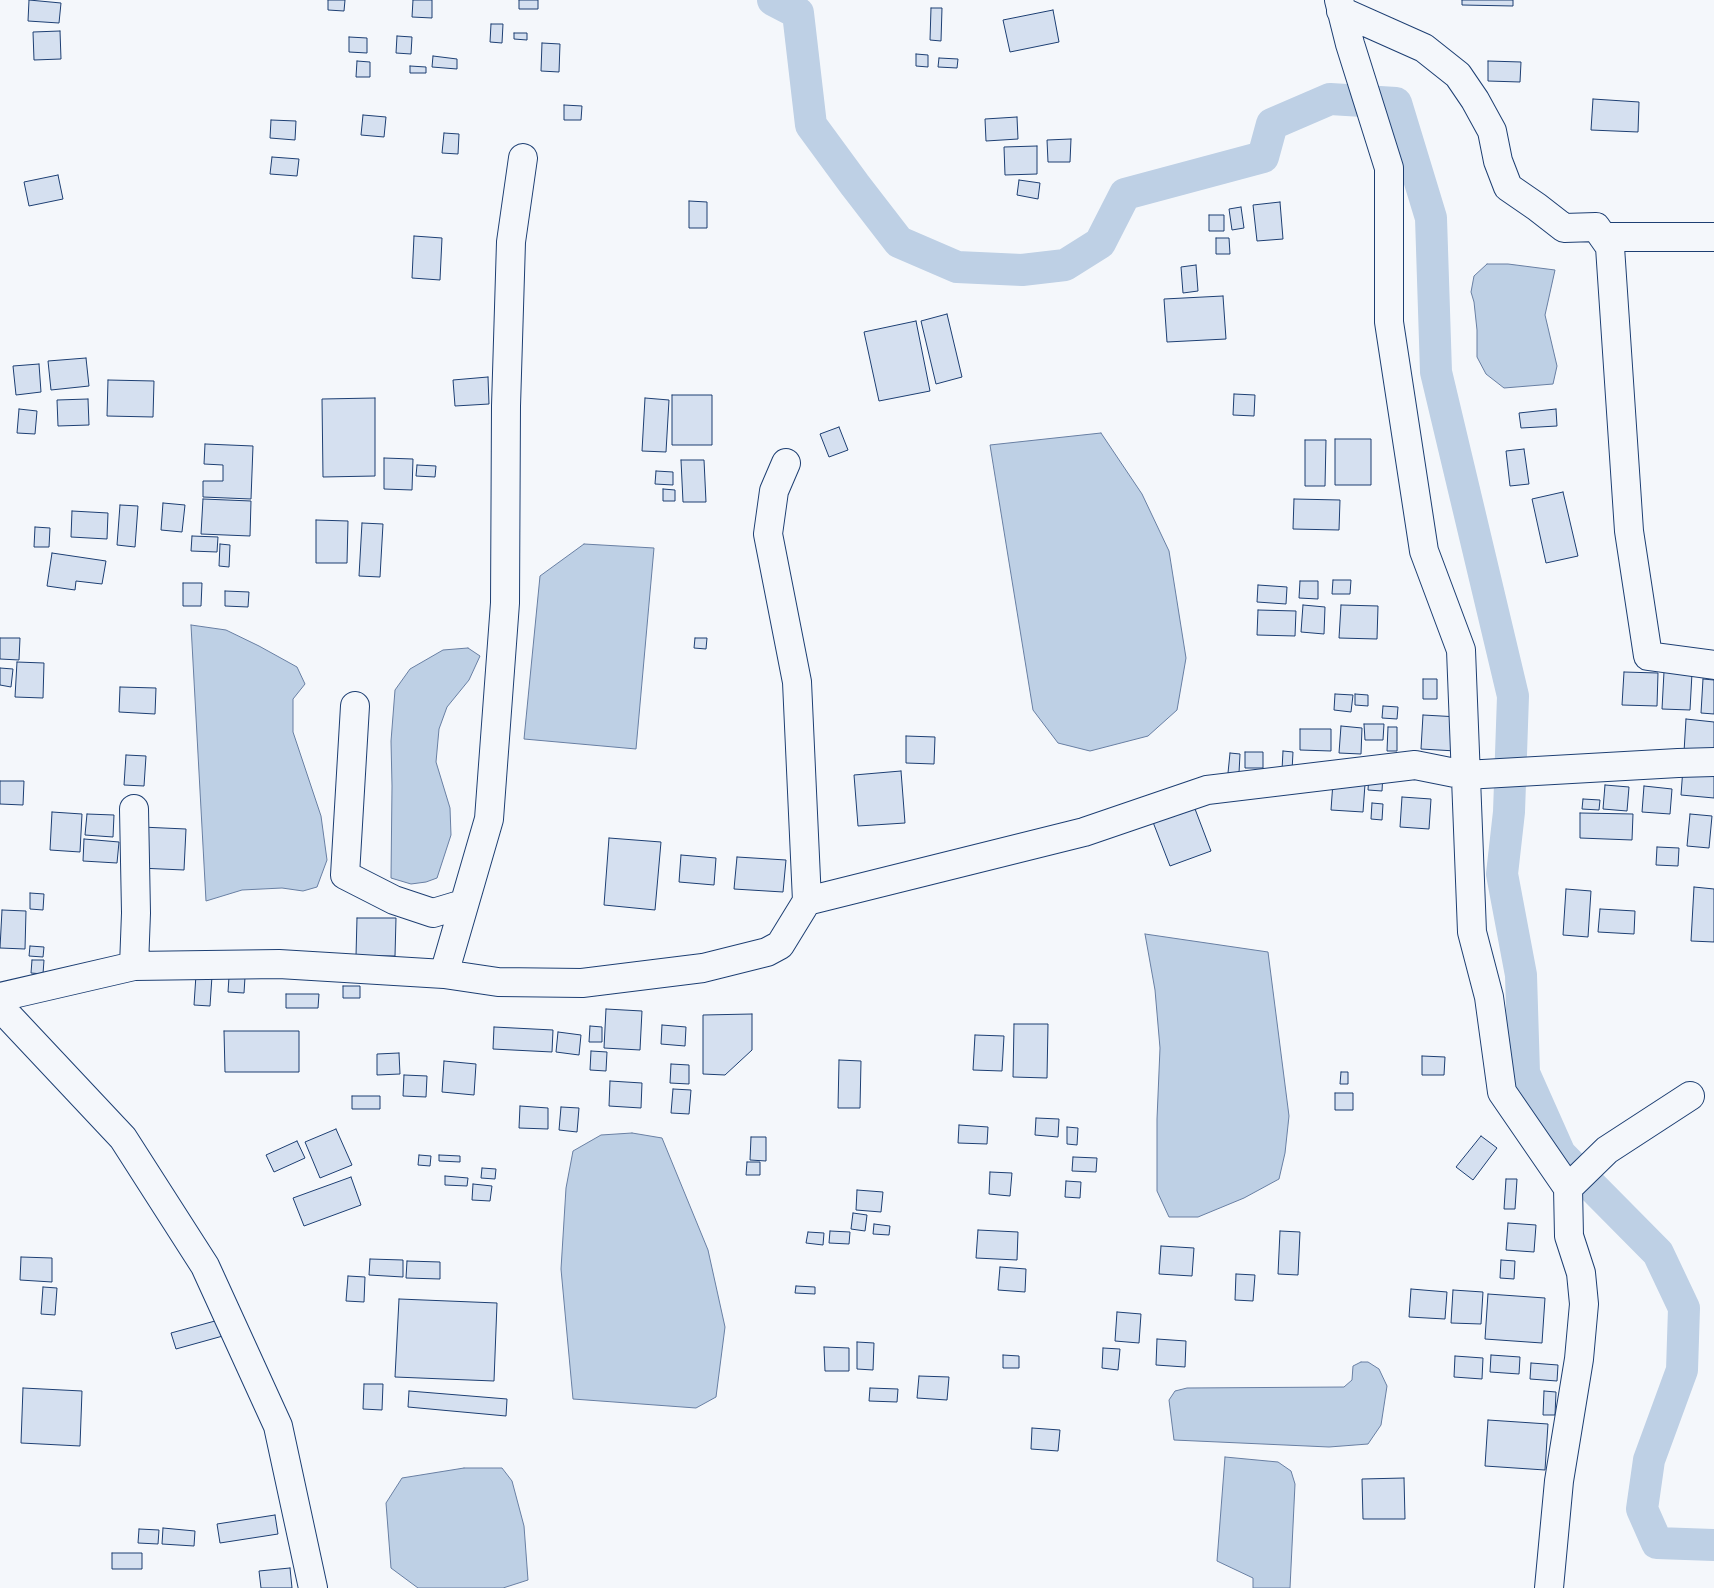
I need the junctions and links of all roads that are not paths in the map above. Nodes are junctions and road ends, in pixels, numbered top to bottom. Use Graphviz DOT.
graph roads {
  1 [pos="1340,5"];
  2 [pos="523,158"];
  3 [pos="1603,237"];
  4 [pos="1714,237"];
  5 [pos="786,463"];
  6 [pos="1714,665"];
  7 [pos="355,706"];
  8 [pos="1714,762"];
  9 [pos="1465,775"];
  10 [pos="134,809"];
  11 [pos="807,901"];
  12 [pos="463,904"];
  13 [pos="134,966"];
  14 [pos="444,974"];
  15 [pos="0,997"];
  16 [pos="0,1007"];
  17 [pos="1690,1096"];
  18 [pos="1568,1188"];
  19 [pos="313,1588"];
  20 [pos="1549,1588"];
  1 -- 3 [label="street"];
  1 -- 9 [label="street"];
  2 -- 12 [label="street"];
  3 -- 4 [label="street"];
  3 -- 6 [label="street"];
  5 -- 11 [label="street"];
  7 -- 12 [label="street"];
  8 -- 9 [label="street"];
  9 -- 11 [label="street"];
  9 -- 18 [label="street"];
  10 -- 13 [label="street"];
  11 -- 14 [label="street"];
  12 -- 14 [label="street"];
  13 -- 14 [label="street"];
  13 -- 15 [label="street"];
  16 -- 19 [label="street"];
  17 -- 18 [label="street"];
  18 -- 20 [label="street"];
}
